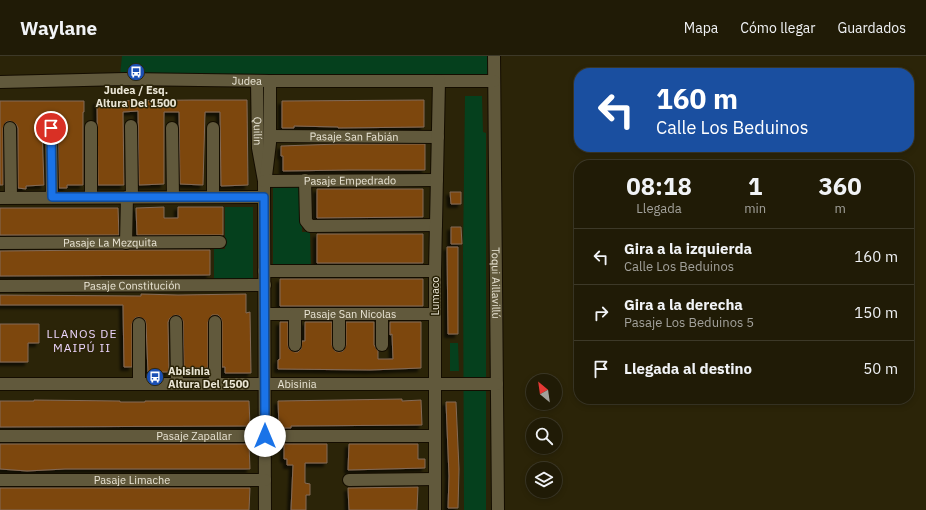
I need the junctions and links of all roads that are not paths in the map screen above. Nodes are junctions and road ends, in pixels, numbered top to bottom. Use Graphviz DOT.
graph roads {
  1 [pos="494,56"];
  2 [pos="257,81"];
  3 [pos="270,81"];
  4 [pos="439,81"];
  5 [pos="0,82"];
  6 [pos="494,82"];
  7 [pos="132,126"];
  8 [pos="91,127"];
  9 [pos="10,128"];
  10 [pos="51,128"];
  11 [pos="172,128"];
  12 [pos="213,128"];
  13 [pos="270,136"];
  14 [pos="438,137"];
  15 [pos="264,180"];
  16 [pos="305,180"];
  17 [pos="437,180"];
  18 [pos="52,197"];
  19 [pos="91,197"];
  20 [pos="129,197"];
  21 [pos="173,197"];
  22 [pos="214,197"];
  23 [pos="264,197"];
  24 [pos="6,198"];
  25 [pos="436,225"];
  26 [pos="220,242"];
  27 [pos="0,243"];
  28 [pos="126,243"];
  29 [pos="264,271"];
  30 [pos="435,271"];
  31 [pos="264,285"];
  32 [pos="0,286"];
  33 [pos="265,314"];
  34 [pos="295,314"];
  35 [pos="340,314"];
  36 [pos="382,314"];
  37 [pos="435,314"];
  38 [pos="176,322"];
  39 [pos="215,322"];
  40 [pos="139,324"];
  41 [pos="295,345"];
  42 [pos="339,345"];
  43 [pos="382,346"];
  44 [pos="0,384"];
  45 [pos="139,384"];
  46 [pos="177,384"];
  47 [pos="215,384"];
  48 [pos="265,384"];
  49 [pos="435,384"];
  50 [pos="497,384"];
  51 [pos="0,436"];
  52 [pos="265,436"];
  53 [pos="435,436"];
  54 [pos="435,479"];
  55 [pos="0,480"];
  56 [pos="265,480"];
  57 [pos="349,480"];
  58 [pos="265,510"];
  59 [pos="435,510"];
  60 [pos="498,510"];
  1 -- 6 [label="street, Toqui Aillavillú"];
  2 -- 3 [label="street, Judea"];
  2 -- 5 [label="street, Judea"];
  2 -- 15 [label="street, Quilín"];
  3 -- 4 [label="street, Judea"];
  3 -- 13 [label="street, Quilín"];
  4 -- 6 [label="street, Judea"];
  4 -- 14 [label="street, Lumaco"];
  6 -- 50 [label="street, Toqui Aillavillú"];
  7 -- 20 [label="street"];
  8 -- 19 [label="street"];
  9 -- 24 [label="street"];
  10 -- 18 [label="street"];
  11 -- 21 [label="street"];
  12 -- 22 [label="street"];
  13 -- 14 [label="street, Pasaje San Fabián"];
  13 -- 15 [label="street, Quilín"];
  14 -- 17 [label="street, Lumaco"];
  15 -- 16 [label="street, Pasaje Empedrado"];
  15 -- 23 [label="street, Quilín"];
  16 -- 17 [label="street, Pasaje Empedrado"];
  16 -- 25 [label="street"];
  17 -- 25 [label="street, Lumaco"];
  18 -- 19 [label="street"];
  18 -- 24 [label="street"];
  19 -- 20 [label="street"];
  20 -- 21 [label="street"];
  20 -- 28 [label="street"];
  21 -- 22 [label="street"];
  22 -- 23 [label="street"];
  23 -- 29 [label="street, Quilín"];
  25 -- 30 [label="street, Lumaco"];
  26 -- 28 [label="street, Pasaje La Mezquita"];
  27 -- 28 [label="street, Pasaje La Mezquita"];
  29 -- 30 [label="street"];
  29 -- 31 [label="street, Quilín"];
  30 -- 37 [label="street, Lumaco"];
  31 -- 32 [label="street, Pasaje Constitución"];
  31 -- 33 [label="street, Quilín"];
  33 -- 34 [label="street, Pasaje San Nicolas"];
  33 -- 48 [label="street, Quilín"];
  34 -- 35 [label="street, Pasaje San Nicolas"];
  34 -- 41 [label="street"];
  35 -- 36 [label="street, Pasaje San Nicolas"];
  35 -- 42 [label="street"];
  36 -- 37 [label="street, Pasaje San Nicolas"];
  36 -- 43 [label="street"];
  37 -- 49 [label="street, Lumaco"];
  38 -- 46 [label="street"];
  39 -- 47 [label="street"];
  40 -- 45 [label="street"];
  44 -- 45 [label="street, Abisinia"];
  45 -- 46 [label="street, Abisinia"];
  46 -- 47 [label="street, Abisinia"];
  47 -- 48 [label="street, Abisinia"];
  48 -- 49 [label="street, Abisinia"];
  48 -- 52 [label="street, Quilín"];
  49 -- 50 [label="street, Abisinia"];
  49 -- 53 [label="street, Lumaco"];
  50 -- 60 [label="street, Toqui Aillavillú"];
  51 -- 52 [label="street, Pasaje Zapallar"];
  52 -- 53 [label="street, Pasaje Zapallar"];
  52 -- 56 [label="street, Quilín"];
  53 -- 54 [label="street, Lumaco"];
  54 -- 57 [label="street"];
  54 -- 59 [label="street, Lumaco"];
  55 -- 56 [label="street, Pasaje Limache"];
  56 -- 58 [label="street, Quilín"];
}
